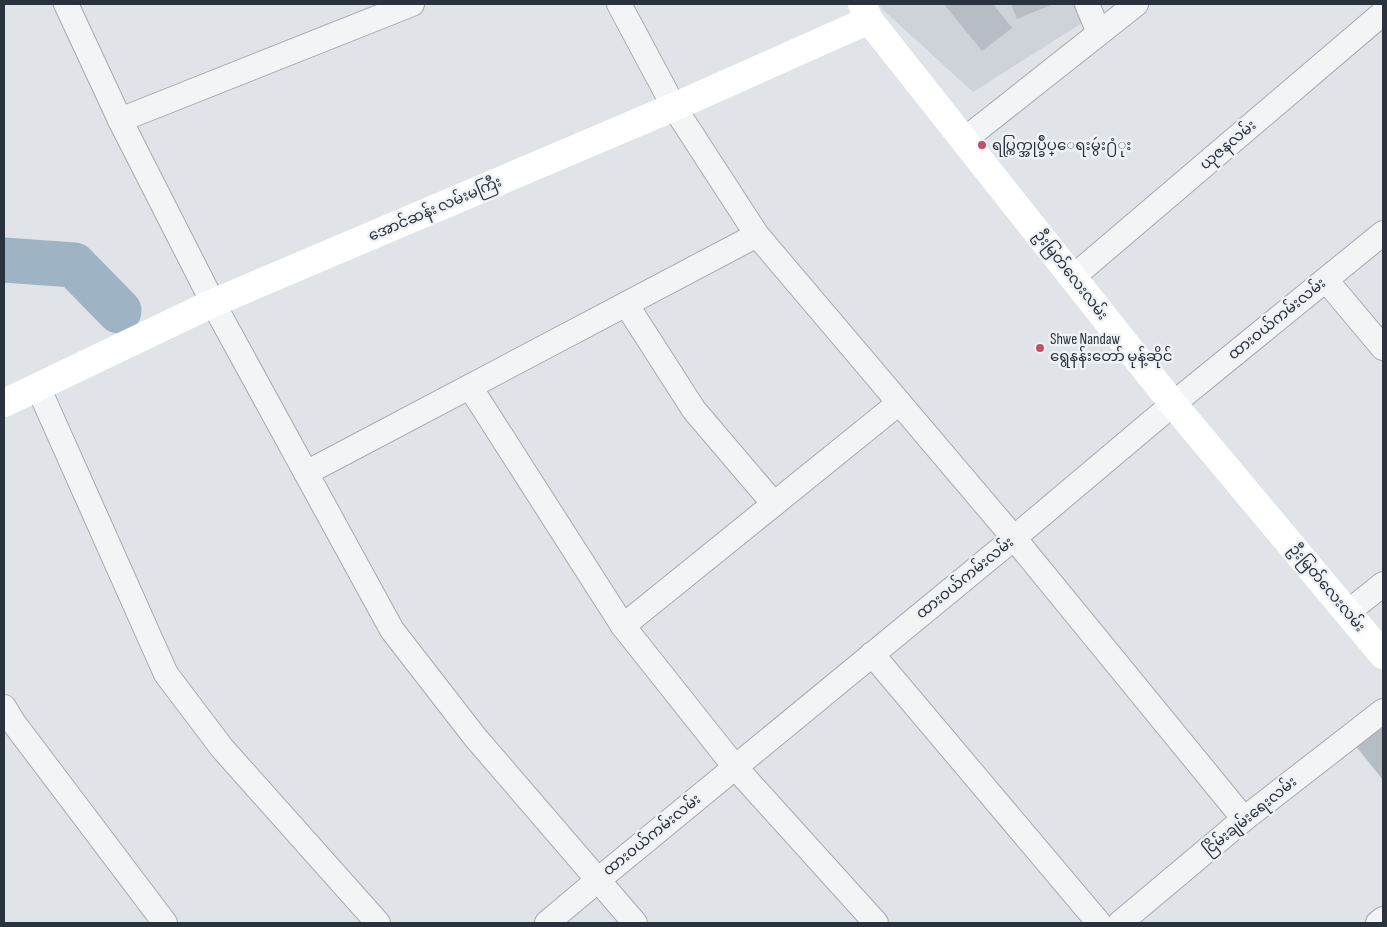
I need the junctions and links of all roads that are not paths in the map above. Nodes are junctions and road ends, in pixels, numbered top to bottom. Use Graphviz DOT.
graph roads {
  1 [pos="66,4"];
  2 [pos="412,4"];
  3 [pos="619,4"];
  4 [pos="1087,4"];
  5 [pos="1136,4"];
  6 [pos="865,12"];
  7 [pos="1383,13"];
  8 [pos="1099,32"];
  9 [pos="674,108"];
  10 [pos="120,120"];
  11 [pos="964,140"];
  12 [pos="1383,233"];
  13 [pos="757,235"];
  14 [pos="1073,277"];
  15 [pos="1326,280"];
  16 [pos="213,303"];
  17 [pos="626,304"];
  18 [pos="1383,348"];
  19 [pos="470,386"];
  20 [pos="38,387"];
  21 [pos="899,403"];
  22 [pos="4,404"];
  23 [pos="1173,404"];
  24 [pos="306,473"];
  25 [pos="774,504"];
  26 [pos="1014,538"];
  27 [pos="1383,584"];
  28 [pos="1347,612"];
  29 [pos="623,626"];
  30 [pos="872,654"];
  31 [pos="1383,655"];
  32 [pos="4,707"];
  33 [pos="1383,711"];
  34 [pos="735,767"];
  35 [pos="1244,819"];
  36 [pos="598,880"];
  37 [pos="1383,919"];
  38 [pos="165,923"];
  39 [pos="378,923"];
  40 [pos="547,923"];
  41 [pos="635,923"];
  42 [pos="876,923"];
  43 [pos="1099,923"];
  44 [pos="1120,923"];
  45 [pos="1378,923"];
  1 -- 10 [label="street"];
  2 -- 10 [label="street"];
  3 -- 9 [label="street"];
  4 -- 8 [label="street"];
  5 -- 8 [label="street"];
  6 -- 9 [label="main road, အောင်ဆန်း လမ်းမကြီး"];
  6 -- 11 [label="main road, ဦးမြတ်လေးလမ်း"];
  7 -- 14 [label="street, ယုဇနလမ်း"];
  8 -- 11 [label="street"];
  9 -- 13 [label="street"];
  9 -- 16 [label="main road, အောင်ဆန်း လမ်းမကြီး"];
  10 -- 16 [label="street"];
  11 -- 14 [label="main road, ဦးမြတ်လေးလမ်း"];
  12 -- 15 [label="street, ထားဝယ်ကမ်းလမ်း"];
  13 -- 17 [label="street"];
  13 -- 21 [label="street"];
  14 -- 23 [label="main road, ဦးမြတ်လေးလမ်း"];
  15 -- 18 [label="street"];
  15 -- 23 [label="street, ထားဝယ်ကမ်းလမ်း"];
  16 -- 20 [label="main road, အောင်ဆန်း လမ်းမကြီး"];
  16 -- 24 [label="street"];
  17 -- 19 [label="street"];
  17 -- 25 [label="street"];
  19 -- 24 [label="street"];
  19 -- 29 [label="street"];
  20 -- 22 [label="main road, အောင်ဆန်း လမ်းမကြီး"];
  20 -- 39 [label="street"];
  21 -- 25 [label="street"];
  21 -- 26 [label="street"];
  23 -- 26 [label="street, ထားဝယ်ကမ်းလမ်း"];
  23 -- 28 [label="main road, ဦးမြတ်လေးလမ်း"];
  24 -- 36 [label="street"];
  25 -- 29 [label="street"];
  26 -- 30 [label="street, ထားဝယ်ကမ်းလမ်း"];
  26 -- 35 [label="street"];
  27 -- 28 [label="street"];
  28 -- 31 [label="main road, ဦးမြတ်လေးလမ်း"];
  29 -- 34 [label="street"];
  30 -- 34 [label="street, ထားဝယ်ကမ်းလမ်း"];
  30 -- 43 [label="street"];
  32 -- 38 [label="street"];
  33 -- 35 [label="street, ငြိမ်းချမ်းရေးလမ်း"];
  34 -- 36 [label="street, ထားဝယ်ကမ်းလမ်း"];
  34 -- 42 [label="street"];
  35 -- 44 [label="street, ငြိမ်းချမ်းရေးလမ်း"];
  36 -- 40 [label="street, ထားဝယ်ကမ်းလမ်း"];
  36 -- 41 [label="street"];
  37 -- 45 [label="street"];
}
